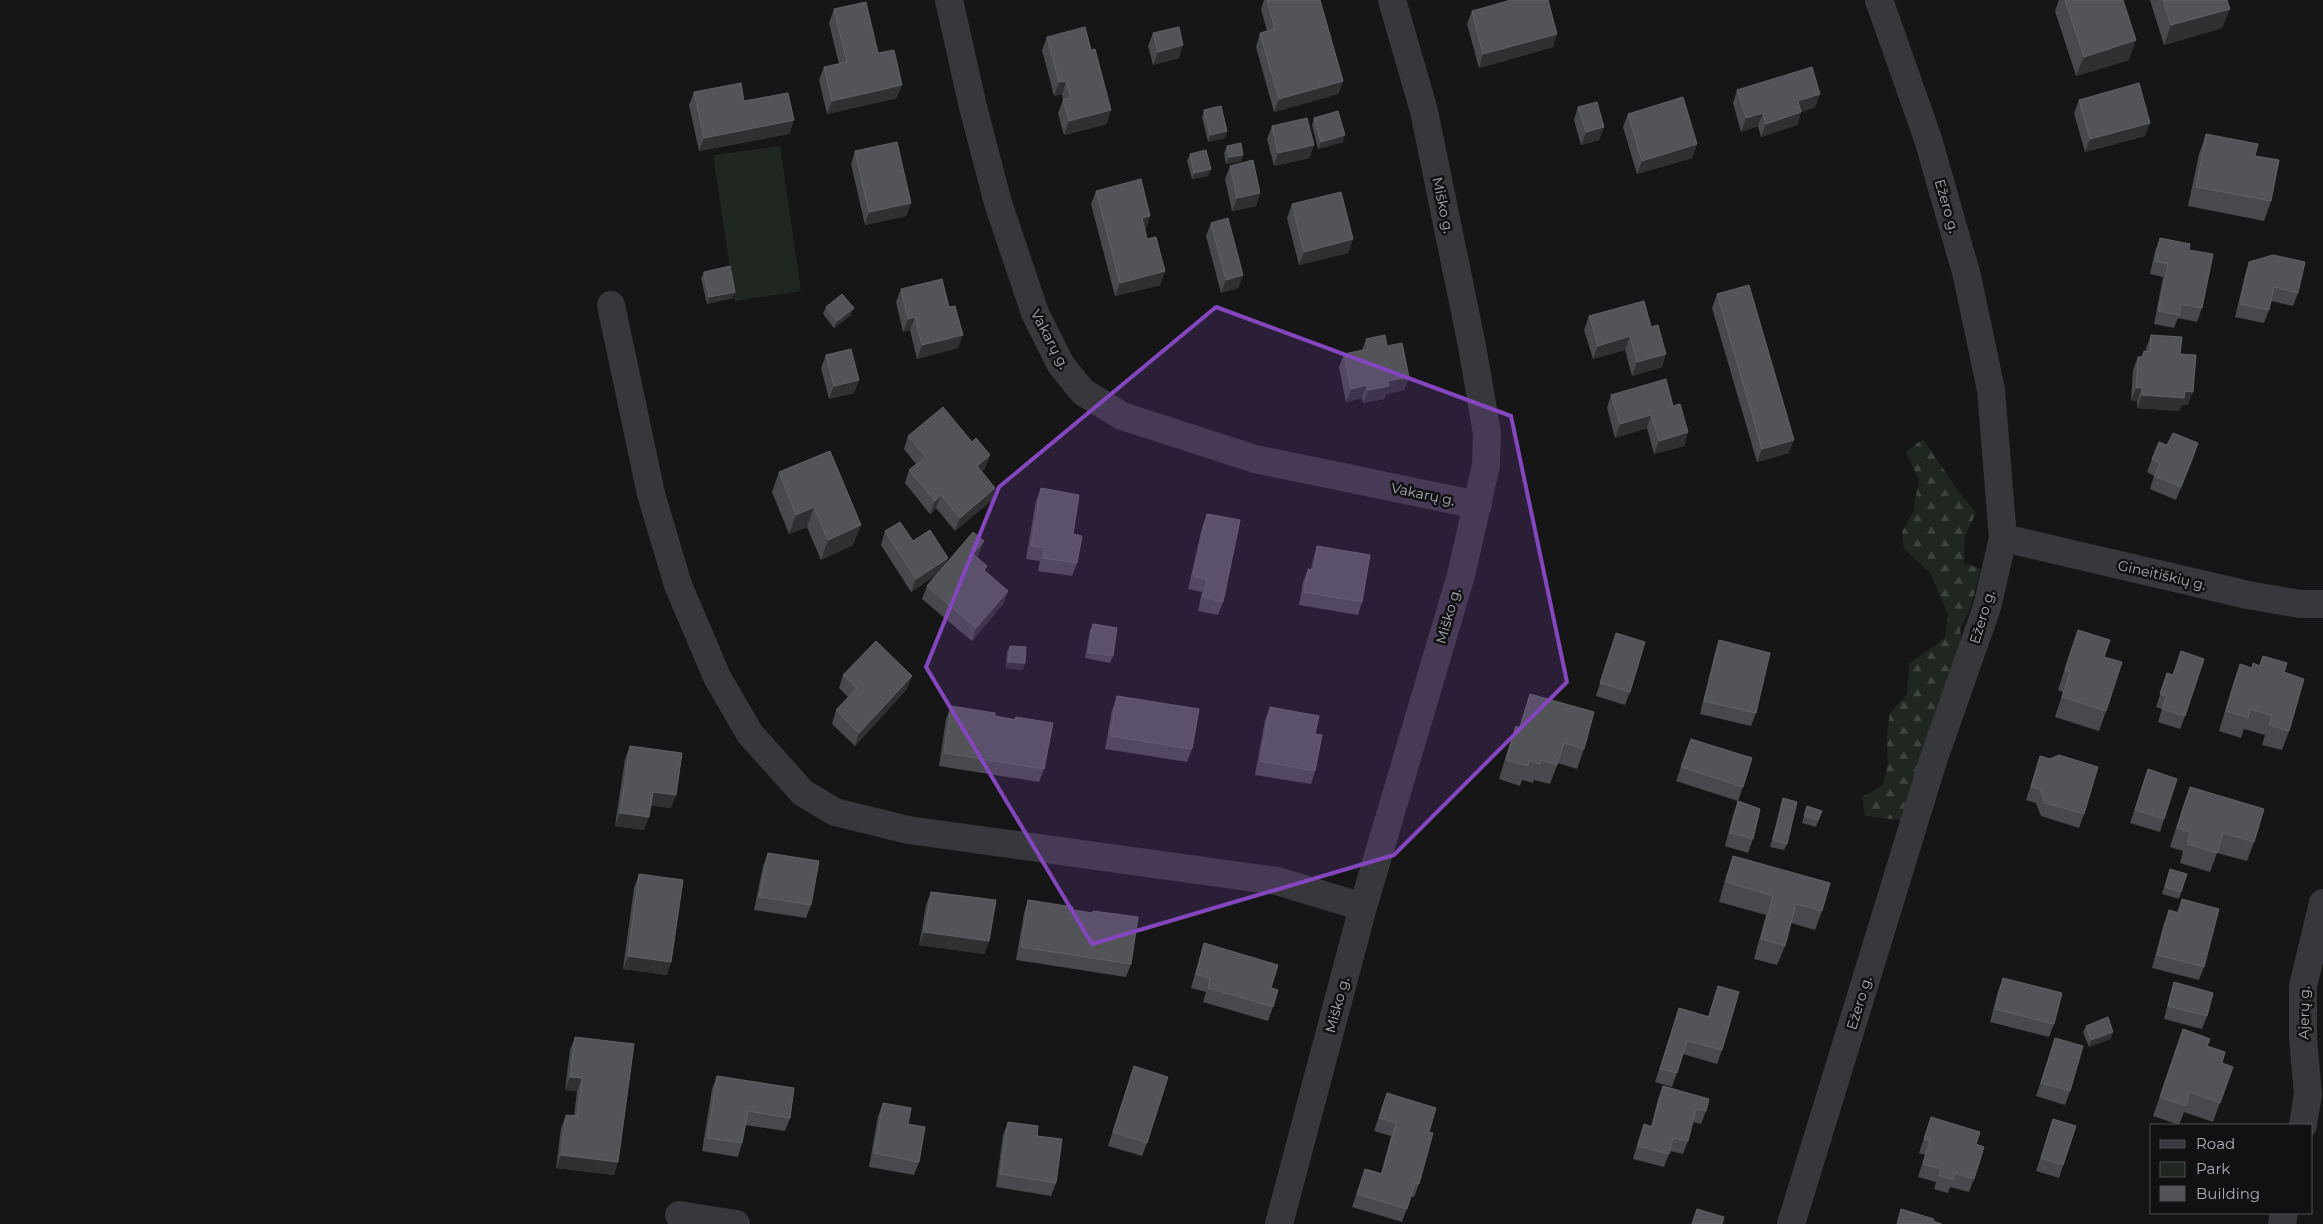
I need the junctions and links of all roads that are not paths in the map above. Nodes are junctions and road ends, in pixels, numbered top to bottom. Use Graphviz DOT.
graph roads {
  1 [pos="949,0"];
  2 [pos="1392,0"];
  3 [pos="1879,0"];
  4 [pos="611,305"];
  5 [pos="1478,505"];
  6 [pos="2003,538"];
  7 [pos="2323,604"];
  8 [pos="2323,903"];
  9 [pos="1363,907"];
  10 [pos="2304,1124"];
  11 [pos="679,1215"];
  12 [pos="736,1224"];
  13 [pos="1279,1224"];
  14 [pos="1791,1224"];
  1 -- 5 [label="street, Vakarų g."];
  2 -- 5 [label="street, Miško g."];
  3 -- 6 [label="street, Ežero g."];
  4 -- 9 [label="street"];
  5 -- 9 [label="street, Miško g."];
  6 -- 7 [label="street, Gineitiškių g."];
  6 -- 14 [label="street, Ežero g."];
  8 -- 10 [label="street, Ajerų g."];
  9 -- 13 [label="street, Miško g."];
  11 -- 12 [label="street"];
}
